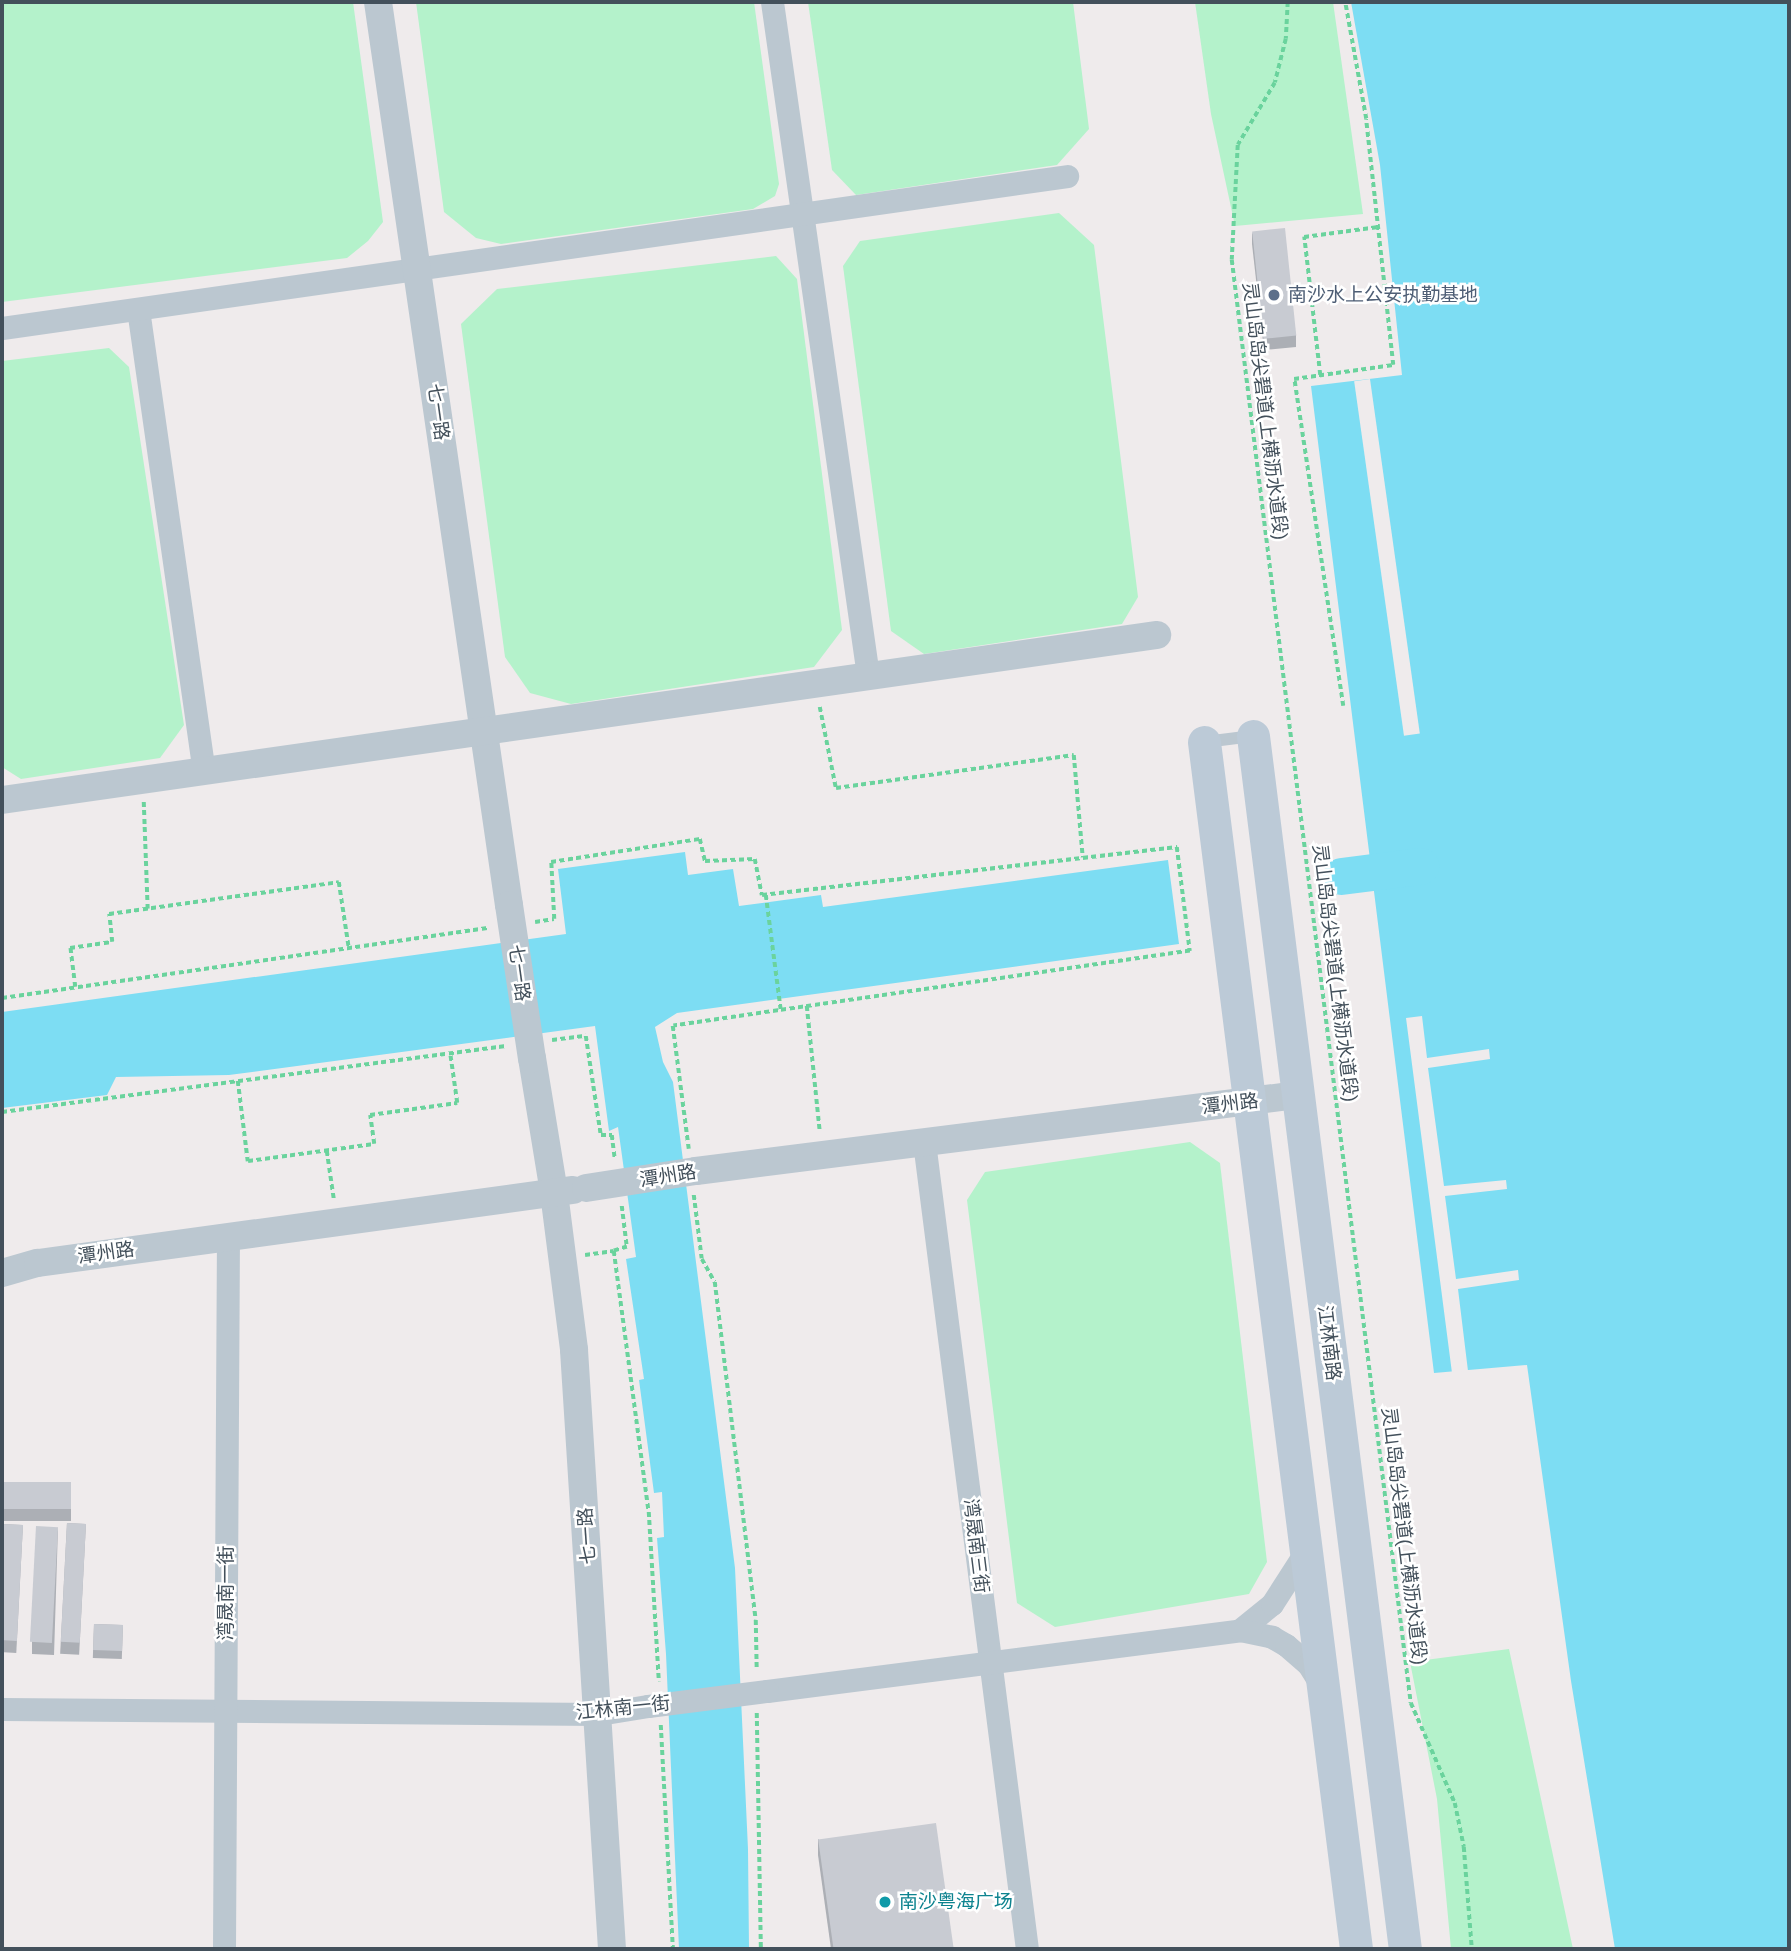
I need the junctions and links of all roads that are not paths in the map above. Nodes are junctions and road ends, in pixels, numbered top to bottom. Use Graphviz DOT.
graph roads {
  1 [pos="378,2"];
  2 [pos="772,2"];
  3 [pos="1067,176"];
  4 [pos="802,214"];
  5 [pos="417,269"];
  6 [pos="138,309"];
  7 [pos="2,328"];
  8 [pos="1157,635"];
  9 [pos="868,676"];
  10 [pos="484,731"];
  11 [pos="1253,736"];
  12 [pos="1204,742"];
  13 [pos="204,771"];
  14 [pos="2,800"];
  15 [pos="1298,1095"];
  16 [pos="1249,1101"];
  17 [pos="925,1142"];
  18 [pos="554,1193"];
  19 [pos="228,1236"];
  20 [pos="2,1251"];
  21 [pos="38,1263"];
  22 [pos="2,1273"];
  23 [pos="1306,1551"];
  24 [pos="1240,1630"];
  25 [pos="990,1662"];
  26 [pos="1323,1689"];
  27 [pos="2,1710"];
  28 [pos="225,1711"];
  29 [pos="599,1714"];
  30 [pos="224,1949"];
  31 [pos="612,1949"];
  32 [pos="1027,1949"];
  33 [pos="1356,1949"];
  34 [pos="1405,1949"];
  1 -- 5 [label="street, 七一路"];
  2 -- 4 [label="street"];
  3 -- 4 [label="street"];
  4 -- 5 [label="street"];
  4 -- 9 [label="street"];
  5 -- 6 [label="street"];
  5 -- 10 [label="street, 七一路"];
  6 -- 7 [label="street"];
  6 -- 13 [label="street"];
  8 -- 9 [label="street"];
  9 -- 10 [label="street"];
  10 -- 13 [label="street"];
  10 -- 18 [label="street, 七一路, bridge"];
  11 -- 12 [label="lane"];
  11 -- 15 [label="main road, 江林南路"];
  12 -- 16 [label="main road"];
  13 -- 14 [label="street"];
  15 -- 16 [label="street, 潭州路"];
  15 -- 34 [label="main road, 江林南路"];
  16 -- 17 [label="street, 潭州路"];
  16 -- 23 [label="main road"];
  17 -- 18 [label="street, 潭州路, bridge"];
  17 -- 25 [label="street, 湾晟南三街"];
  18 -- 19 [label="street, 潭州路"];
  18 -- 29 [label="street, 七一路"];
  19 -- 21 [label="street, 潭州路"];
  19 -- 28 [label="street, 湾晟南一街"];
  20 -- 21 [label="street"];
  21 -- 22 [label="street, 潭州路"];
  23 -- 24 [label="street"];
  23 -- 26 [label="main road"];
  24 -- 25 [label="street, 江林南一街"];
  24 -- 26 [label="street"];
  25 -- 29 [label="street, 江林南一街, bridge"];
  25 -- 32 [label="street, 湾晟南三街"];
  26 -- 33 [label="main road"];
  27 -- 28 [label="street, 江林南一街"];
  28 -- 29 [label="street, 江林南一街"];
  28 -- 30 [label="street, 湾晟南一街"];
  29 -- 31 [label="street, 七一路"];
}
